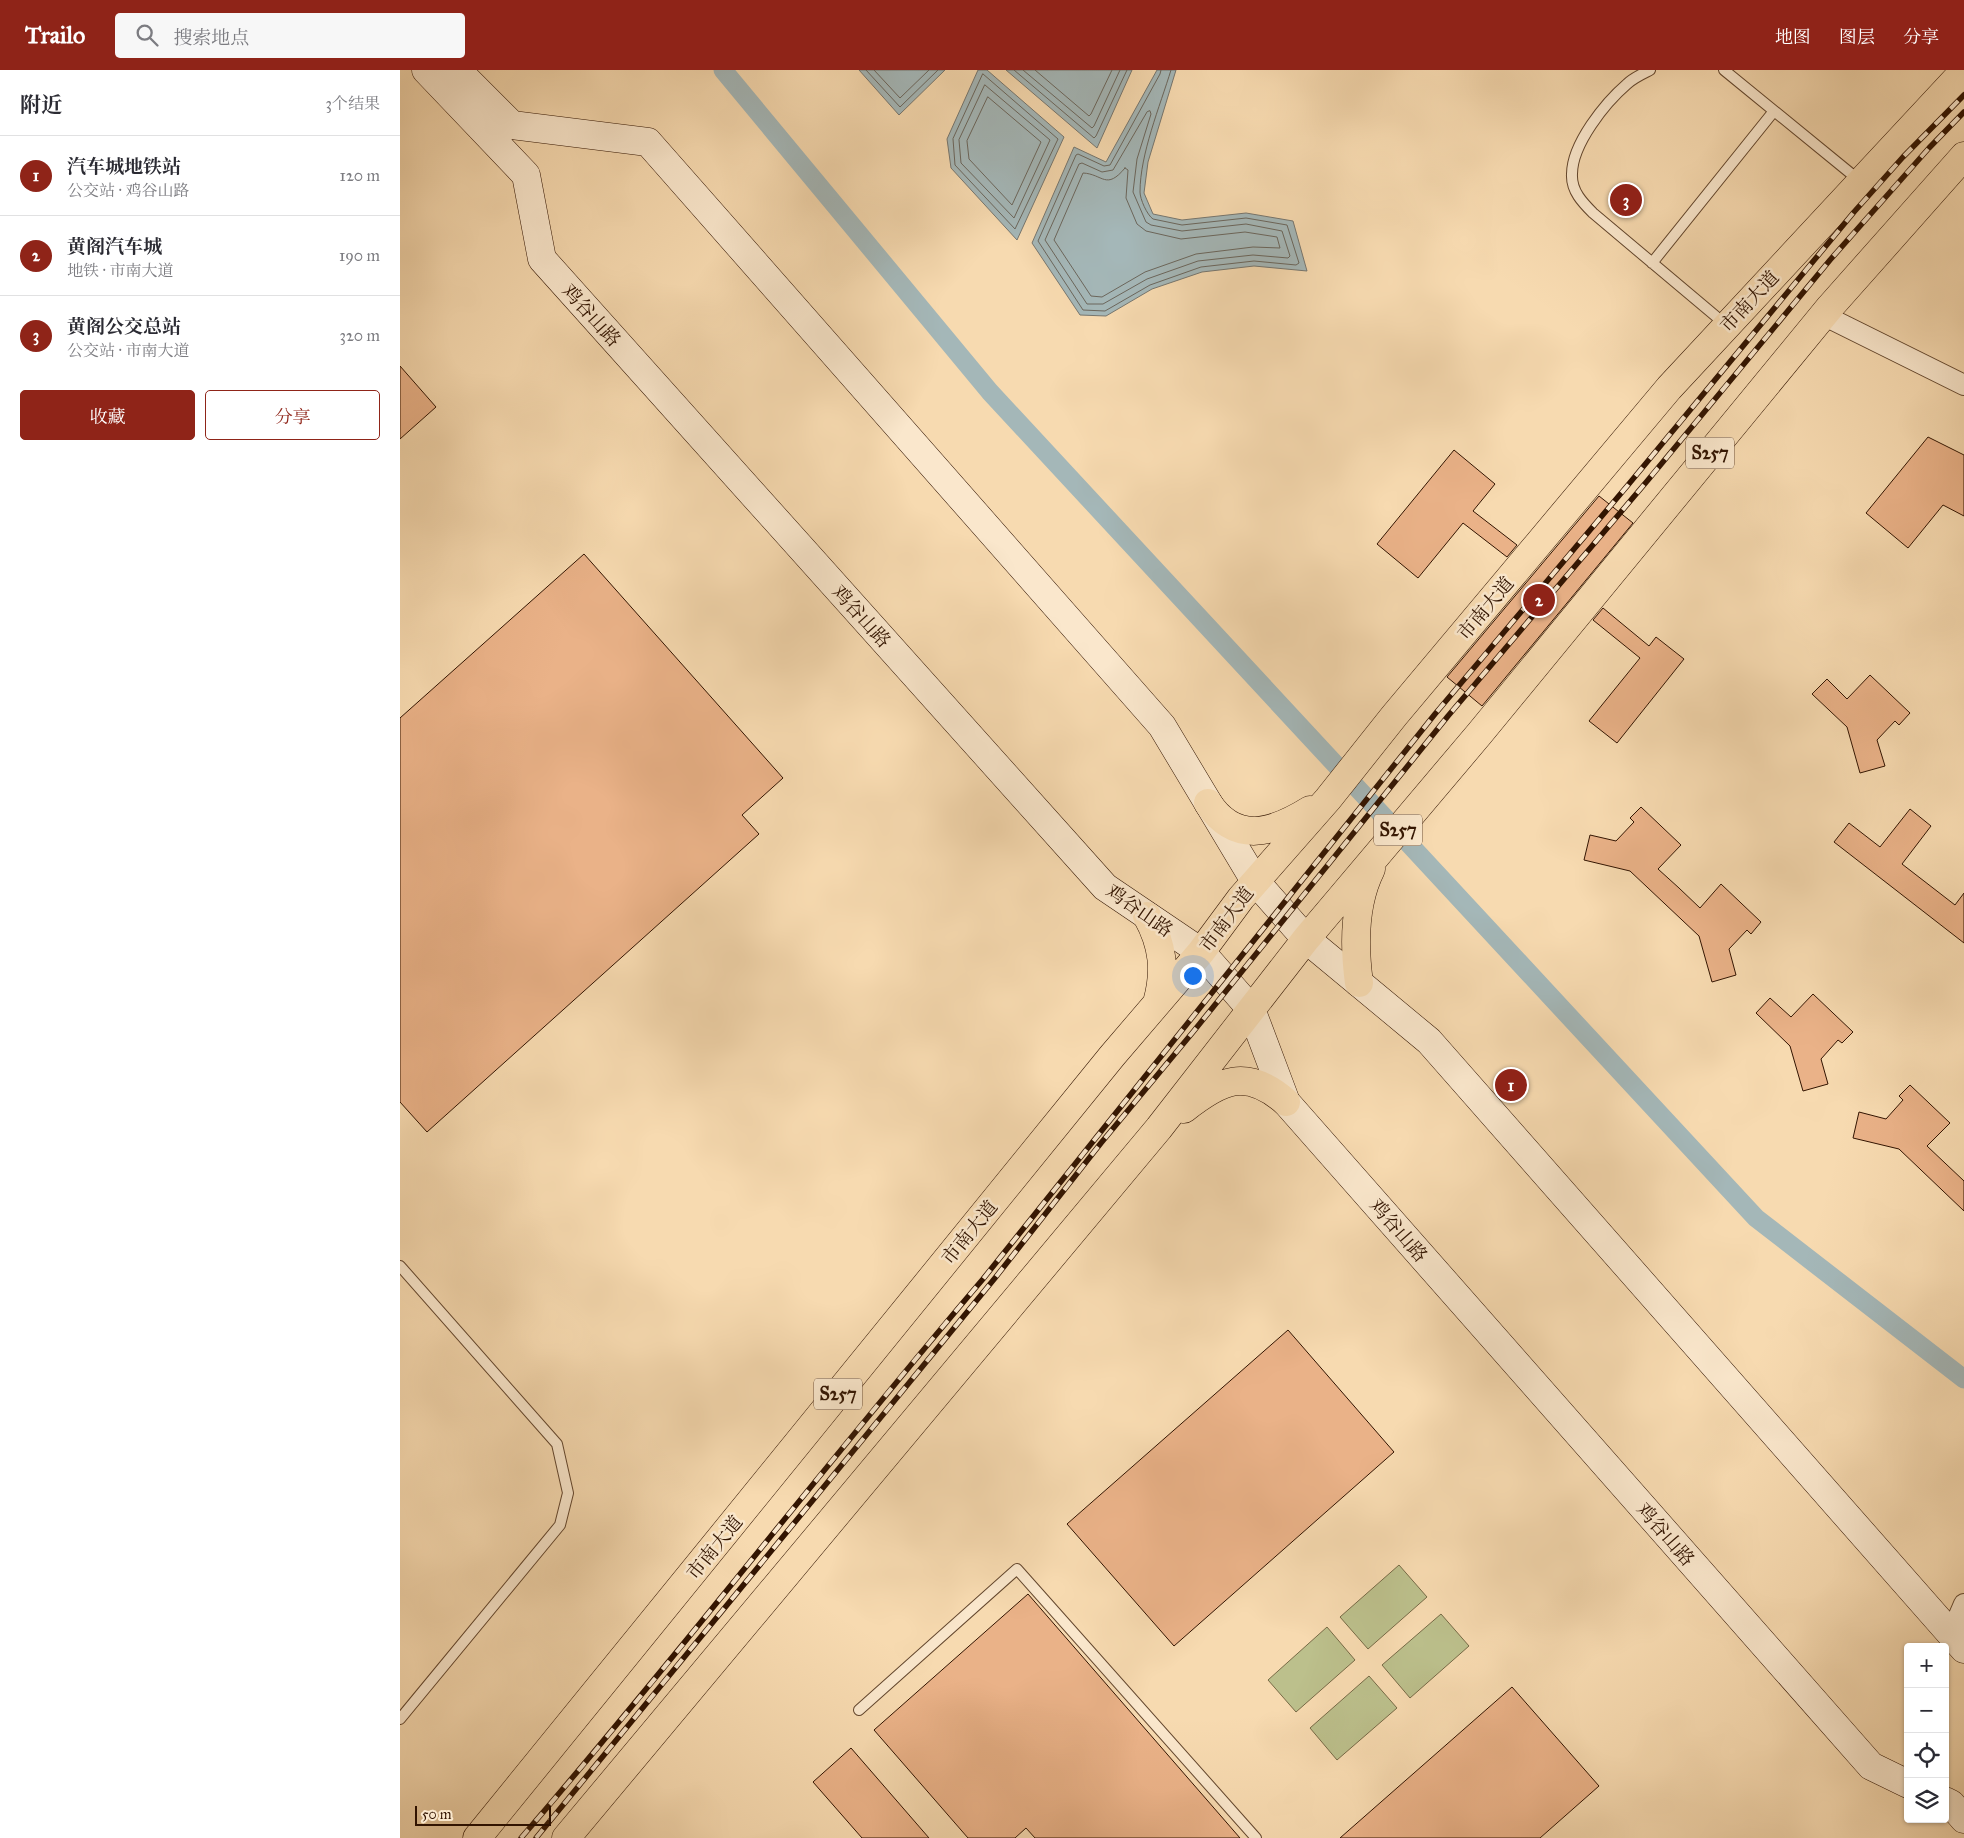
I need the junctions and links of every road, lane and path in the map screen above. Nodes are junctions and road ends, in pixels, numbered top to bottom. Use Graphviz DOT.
graph roads {
  1 [pos="426,70"];
  2 [pos="457,70"];
  3 [pos="1650,70"];
  4 [pos="1724,70"];
  5 [pos="1964,71"];
  6 [pos="1774,111"];
  7 [pos="1964,156"];
  8 [pos="1861,181"];
  9 [pos="1652,263"];
  10 [pos="1823,316"];
  11 [pos="1727,325"];
  12 [pos="1964,385"];
  13 [pos="1328,799"];
  14 [pos="1208,803"];
  15 [pos="1381,850"];
  16 [pos="1255,881"];
  17 [pos="1148,916"];
  18 [pos="1306,939"];
  19 [pos="1201,952"];
  20 [pos="1359,983"];
  21 [pos="1156,1004"];
  22 [pos="1251,1009"];
  23 [pos="1286,1102"];
  24 [pos="1159,1128"];
  25 [pos="400,1266"];
  26 [pos="1964,1604"];
  27 [pos="1957,1641"];
  28 [pos="860,1710"];
  29 [pos="400,1719"];
  30 [pos="1904,1782"];
  31 [pos="1949,1803"];
  32 [pos="1964,1819"];
  33 [pos="477,1838"];
  34 [pos="566,1838"];
  35 [pos="1256,1838"];
  1 -- 17 [label="main road, 鸡谷山路"];
  2 -- 14 [label="main road"];
  3 -- 9 [label="lane"];
  4 -- 6 [label="lane"];
  5 -- 8 [label="main road, 市南大道 / S257"];
  6 -- 8 [label="lane"];
  6 -- 9 [label="lane"];
  7 -- 10 [label="main road, S257"];
  8 -- 11 [label="main road, 市南大道 / S257"];
  9 -- 11 [label="lane"];
  10 -- 12 [label="street"];
  10 -- 15 [label="main road, S257"];
  11 -- 13 [label="main road, 市南大道 / S257"];
  13 -- 14 [label="main road"];
  13 -- 16 [label="main road, 市南大道 / S257"];
  14 -- 16 [label="main road"];
  15 -- 18 [label="main road, S257"];
  15 -- 20 [label="main road"];
  16 -- 18 [label="main road"];
  16 -- 19 [label="main road, 市南大道 / S257"];
  17 -- 19 [label="main road, 鸡谷山路"];
  17 -- 21 [label="main road"];
  18 -- 20 [label="main road"];
  18 -- 22 [label="main road, S257"];
  19 -- 21 [label="main road, 市南大道 / S257"];
  19 -- 22 [label="main road, 鸡谷山路"];
  20 -- 27 [label="main road"];
  21 -- 33 [label="main road, 市南大道 / S257"];
  22 -- 23 [label="main road, 鸡谷山路"];
  22 -- 24 [label="main road, S257"];
  23 -- 24 [label="main road"];
  23 -- 30 [label="main road, 鸡谷山路"];
  24 -- 34 [label="main road, S257"];
  25 -- 29 [label="lane"];
  26 -- 27 [label="street"];
  28 -- 35 [label="lane"];
  31 -- 32 [label="main road"];
}
